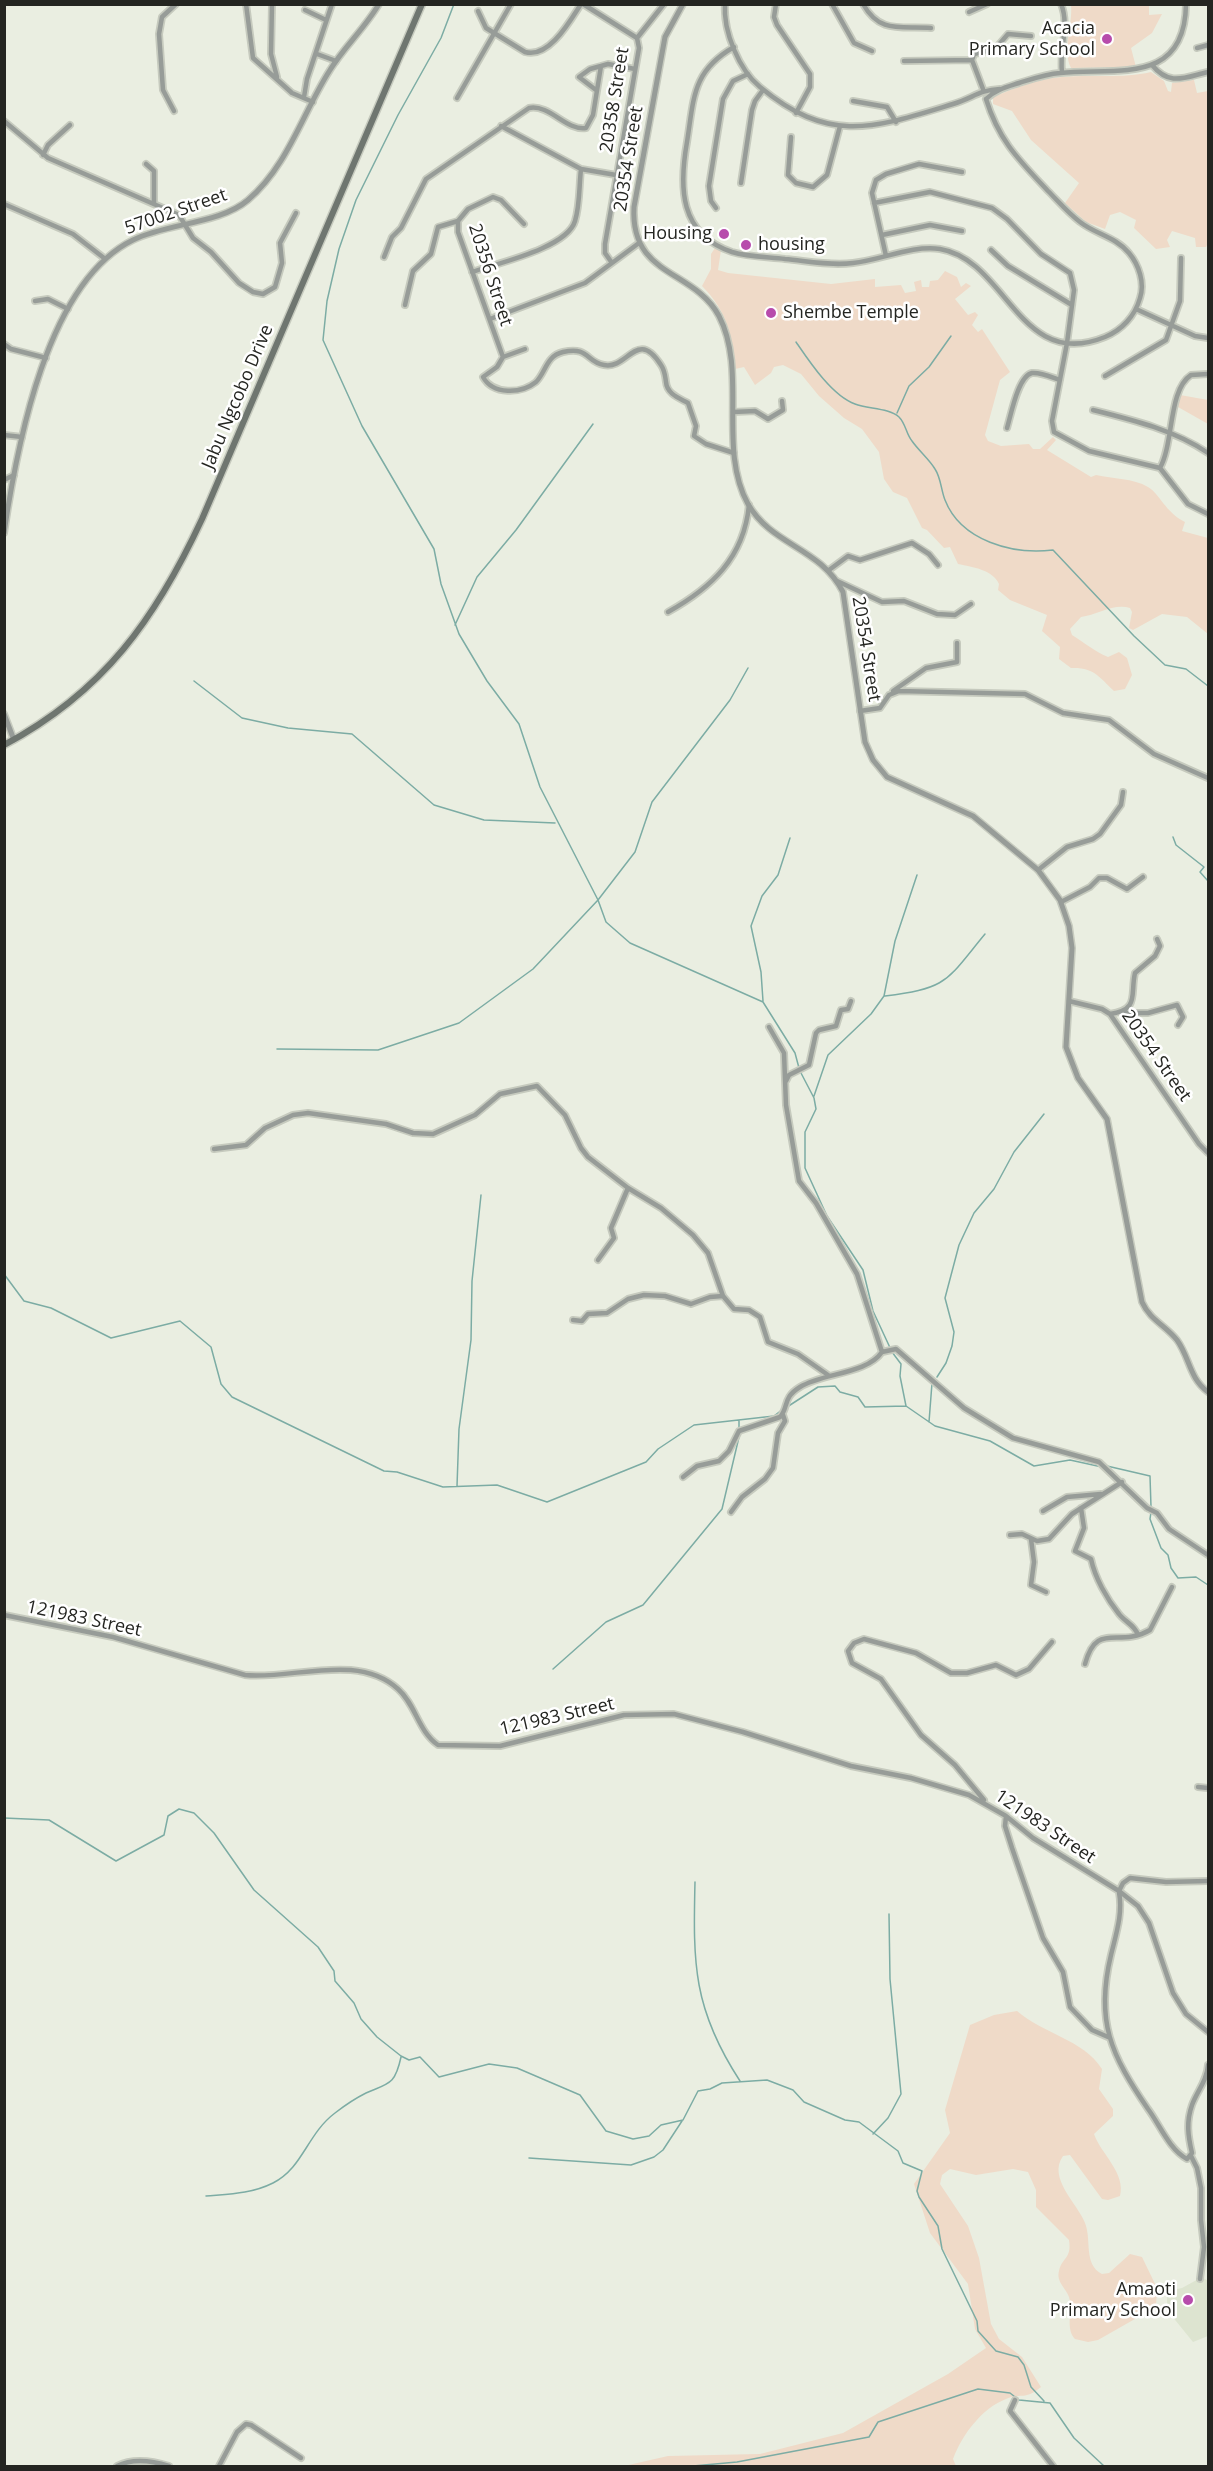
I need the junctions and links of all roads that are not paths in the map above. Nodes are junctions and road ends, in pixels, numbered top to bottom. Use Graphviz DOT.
graph roads {
  1 [pos="176,4"];
  2 [pos="246,4"];
  3 [pos="272,4"];
  4 [pos="332,4"];
  5 [pos="379,4"];
  6 [pos="422,4"];
  7 [pos="511,4"];
  8 [pos="582,4"];
  9 [pos="664,4"];
  10 [pos="683,4"];
  11 [pos="725,4"];
  12 [pos="776,4"];
  13 [pos="832,4"];
  14 [pos="863,4"];
  15 [pos="987,4"];
  16 [pos="1061,4"];
  17 [pos="1186,4"];
  18 [pos="304,10"];
  19 [pos="478,11"];
  20 [pos="969,12"];
  21 [pos="326,20"];
  22 [pos="931,28"];
  23 [pos="494,33"];
  24 [pos="1031,36"];
  25 [pos="637,38"];
  26 [pos="1209,45"];
  27 [pos="734,47"];
  28 [pos="1197,48"];
  29 [pos="872,51"];
  30 [pos="317,54"];
  31 [pos="972,60"];
  32 [pos="336,61"];
  33 [pos="904,61"];
  34 [pos="1152,65"];
  35 [pos="601,66"];
  36 [pos="635,69"];
  37 [pos="1062,72"];
  38 [pos="1209,72"];
  39 [pos="748,74"];
  40 [pos="278,80"];
  41 [pos="596,90"];
  42 [pos="763,90"];
  43 [pos="985,94"];
  44 [pos="304,97"];
  45 [pos="457,98"];
  46 [pos="853,101"];
  47 [pos="314,102"];
  48 [pos="174,111"];
  49 [pos="796,113"];
  50 [pos="4,121"];
  51 [pos="896,122"];
  52 [pos="70,125"];
  53 [pos="501,126"];
  54 [pos="840,126"];
  55 [pos="790,137"];
  56 [pos="43,155"];
  57 [pos="146,164"];
  58 [pos="581,169"];
  59 [pos="963,172"];
  60 [pos="616,175"];
  61 [pos="741,183"];
  62 [pos="154,203"];
  63 [pos="874,203"];
  64 [pos="4,204"];
  65 [pos="716,208"];
  66 [pos="296,213"];
  67 [pos="458,221"];
  68 [pos="186,223"];
  69 [pos="524,224"];
  70 [pos="962,231"];
  71 [pos="882,234"];
  72 [pos="639,243"];
  73 [pos="991,250"];
  74 [pos="886,256"];
  75 [pos="384,257"];
  76 [pos="104,258"];
  77 [pos="1181,258"];
  78 [pos="612,263"];
  79 [pos="472,272"];
  80 [pos="35,301"];
  81 [pos="405,305"];
  82 [pos="1072,305"];
  83 [pos="68,309"];
  84 [pos="1136,309"];
  85 [pos="490,319"];
  86 [pos="1172,326"];
  87 [pos="1209,338"];
  88 [pos="1067,343"];
  89 [pos="4,344"];
  90 [pos="525,349"];
  91 [pos="503,357"];
  92 [pos="46,358"];
  93 [pos="1209,374"];
  94 [pos="1106,376"];
  95 [pos="1060,380"];
  96 [pos="782,401"];
  97 [pos="1093,410"];
  98 [pos="734,412"];
  99 [pos="1007,428"];
  100 [pos="4,435"];
  101 [pos="1170,435"];
  102 [pos="22,437"];
  103 [pos="734,453"];
  104 [pos="1209,453"];
  105 [pos="1160,468"];
  106 [pos="14,475"];
  107 [pos="4,480"];
  108 [pos="749,505"];
  109 [pos="1209,514"];
  110 [pos="4,533"];
  111 [pos="938,565"];
  112 [pos="829,570"];
  113 [pos="837,581"];
  114 [pos="971,604"];
  115 [pos="668,612"];
  116 [pos="957,643"];
  117 [pos="891,693"];
  118 [pos="860,711"];
  119 [pos="4,714"];
  120 [pos="14,740"];
  121 [pos="4,745"];
  122 [pos="1209,778"];
  123 [pos="1123,792"];
  124 [pos="1038,870"];
  125 [pos="1143,877"];
  126 [pos="1061,903"];
  127 [pos="1157,939"];
  128 [pos="851,1001"];
  129 [pos="1069,1001"];
  130 [pos="1119,1013"];
  131 [pos="1110,1014"];
  132 [pos="1178,1025"];
  133 [pos="769,1027"];
  134 [pos="785,1083"];
  135 [pos="214,1149"];
  136 [pos="1209,1153"];
  137 [pos="628,1188"];
  138 [pos="598,1260"];
  139 [pos="723,1296"];
  140 [pos="573,1320"];
  141 [pos="882,1352"];
  142 [pos="828,1375"];
  143 [pos="1209,1392"];
  144 [pos="784,1410"];
  145 [pos="683,1477"];
  146 [pos="1122,1482"];
  147 [pos="1101,1494"];
  148 [pos="1081,1508"];
  149 [pos="1042,1511"];
  150 [pos="731,1512"];
  151 [pos="1010,1535"];
  152 [pos="1031,1539"];
  153 [pos="1209,1555"];
  154 [pos="1172,1587"];
  155 [pos="1046,1592"];
  156 [pos="4,1615"];
  157 [pos="1138,1635"];
  158 [pos="1052,1642"];
  159 [pos="1085,1664"];
  160 [pos="1198,1787"];
  161 [pos="1209,1788"];
  162 [pos="986,1802"];
  163 [pos="1006,1816"];
  164 [pos="1209,1881"];
  165 [pos="1119,1891"];
  166 [pos="1209,2032"];
  167 [pos="1108,2037"];
  168 [pos="1209,2065"];
  169 [pos="1191,2156"];
  170 [pos="1200,2279"];
  171 [pos="1015,2400"];
  172 [pos="301,2458"];
  173 [pos="117,2466"];
  174 [pos="169,2466"];
  175 [pos="219,2466"];
  176 [pos="1053,2466"];
  1 -- 48 [label="street"];
  2 -- 40 [label="street"];
  3 -- 40 [label="street"];
  4 -- 21 [label="street"];
  5 -- 32 [label="street, 57002 Street"];
  6 -- 120 [label="main road, Jabu Ngcobo Drive"];
  7 -- 23 [label="street"];
  8 -- 23 [label="street"];
  8 -- 25 [label="street, 20358 Street"];
  9 -- 25 [label="street"];
  10 -- 72 [label="street, 20354 Street"];
  11 -- 27 [label="street"];
  12 -- 49 [label="street"];
  13 -- 29 [label="street"];
  14 -- 22 [label="street"];
  15 -- 20 [label="street"];
  16 -- 37 [label="street"];
  17 -- 34 [label="street"];
  18 -- 21 [label="street"];
  19 -- 23 [label="street"];
  21 -- 30 [label="street"];
  23 -- 45 [label="street"];
  24 -- 31 [label="street"];
  25 -- 36 [label="street, 20358 Street"];
  26 -- 28 [label="street"];
  27 -- 39 [label="street"];
  27 -- 74 [label="street"];
  30 -- 32 [label="street"];
  30 -- 44 [label="street"];
  31 -- 33 [label="street"];
  31 -- 43 [label="street"];
  32 -- 47 [label="street, 57002 Street"];
  34 -- 37 [label="street"];
  34 -- 38 [label="street"];
  35 -- 36 [label="street"];
  35 -- 41 [label="street"];
  35 -- 41 [label="street"];
  36 -- 60 [label="street, 20358 Street"];
  37 -- 43 [label="street"];
  39 -- 42 [label="street"];
  39 -- 65 [label="street"];
  40 -- 44 [label="street"];
  41 -- 53 [label="street"];
  42 -- 49 [label="street"];
  42 -- 61 [label="street"];
  43 -- 51 [label="street"];
  43 -- 84 [label="street"];
  44 -- 47 [label="street"];
  46 -- 51 [label="street"];
  47 -- 68 [label="street, 57002 Street"];
  49 -- 54 [label="street"];
  50 -- 56 [label="street"];
  51 -- 54 [label="street"];
  52 -- 56 [label="street"];
  53 -- 58 [label="street"];
  53 -- 75 [label="street"];
  54 -- 55 [label="street"];
  56 -- 62 [label="street"];
  57 -- 62 [label="street"];
  58 -- 60 [label="street"];
  58 -- 79 [label="street"];
  59 -- 63 [label="street"];
  60 -- 78 [label="street, 20358 Street"];
  62 -- 68 [label="street"];
  63 -- 71 [label="street"];
  63 -- 82 [label="street"];
  64 -- 76 [label="street"];
  66 -- 68 [label="street"];
  67 -- 69 [label="street, 20356 Street"];
  67 -- 79 [label="street, 20356 Street"];
  67 -- 81 [label="street"];
  68 -- 76 [label="street, 57002 Street"];
  70 -- 71 [label="street"];
  71 -- 74 [label="street"];
  72 -- 78 [label="street"];
  72 -- 98 [label="street, 20354 Street"];
  73 -- 82 [label="street"];
  74 -- 88 [label="street"];
  76 -- 83 [label="street, 57002 Street"];
  77 -- 86 [label="street"];
  78 -- 85 [label="street"];
  79 -- 85 [label="street, 20356 Street"];
  80 -- 83 [label="street"];
  82 -- 88 [label="street"];
  83 -- 92 [label="street, 57002 Street"];
  84 -- 86 [label="street"];
  84 -- 88 [label="street"];
  85 -- 91 [label="street, 20356 Street"];
  86 -- 87 [label="street"];
  86 -- 94 [label="street"];
  88 -- 95 [label="street"];
  89 -- 92 [label="street"];
  90 -- 91 [label="street"];
  91 -- 103 [label="street"];
  92 -- 102 [label="street, 57002 Street"];
  93 -- 101 [label="street"];
  95 -- 99 [label="street"];
  95 -- 105 [label="street"];
  96 -- 98 [label="street"];
  97 -- 101 [label="street"];
  98 -- 103 [label="street, 20354 Street"];
  100 -- 102 [label="street"];
  101 -- 104 [label="street"];
  101 -- 105 [label="street"];
  102 -- 106 [label="street, 57002 Street"];
  103 -- 108 [label="street, 20354 Street"];
  105 -- 109 [label="street"];
  106 -- 107 [label="street"];
  106 -- 110 [label="street, 57002 Street"];
  108 -- 112 [label="street, 20354 Street"];
  108 -- 115 [label="street"];
  111 -- 112 [label="street"];
  112 -- 113 [label="street, 20354 Street"];
  113 -- 114 [label="street"];
  113 -- 118 [label="street, 20354 Street"];
  116 -- 117 [label="street"];
  117 -- 118 [label="street"];
  117 -- 122 [label="street"];
  118 -- 124 [label="street, 20354 Street"];
  119 -- 120 [label="street"];
  120 -- 121 [label="main road, Jabu Ngcobo Drive"];
  123 -- 124 [label="street"];
  124 -- 126 [label="street, 20354 Street"];
  125 -- 126 [label="street"];
  126 -- 129 [label="street, 20354 Street"];
  127 -- 130 [label="street"];
  128 -- 134 [label="street"];
  129 -- 131 [label="street, 20354 Street"];
  129 -- 143 [label="street"];
  130 -- 131 [label="street"];
  130 -- 132 [label="street"];
  131 -- 136 [label="street, 20354 Street"];
  133 -- 134 [label="street"];
  134 -- 141 [label="street"];
  135 -- 137 [label="street"];
  137 -- 138 [label="street"];
  137 -- 139 [label="street"];
  139 -- 140 [label="street"];
  139 -- 142 [label="street"];
  141 -- 142 [label="street"];
  141 -- 146 [label="street"];
  142 -- 144 [label="street"];
  144 -- 145 [label="street"];
  144 -- 150 [label="street"];
  146 -- 147 [label="street"];
  146 -- 153 [label="street"];
  147 -- 148 [label="street"];
  147 -- 149 [label="street"];
  148 -- 152 [label="street"];
  148 -- 157 [label="street"];
  151 -- 152 [label="street"];
  152 -- 155 [label="street"];
  154 -- 157 [label="street"];
  156 -- 162 [label="street, 121983 Street"];
  157 -- 159 [label="street"];
  158 -- 162 [label="street"];
  160 -- 161 [label="street"];
  162 -- 163 [label="street, 121983 Street"];
  163 -- 165 [label="street, 121983 Street"];
  163 -- 167 [label="street"];
  164 -- 165 [label="street"];
  165 -- 166 [label="street, 121983 Street"];
  165 -- 167 [label="street"];
  167 -- 169 [label="street"];
  168 -- 169 [label="street"];
  169 -- 170 [label="street"];
  171 -- 176 [label="street"];
  172 -- 175 [label="street"];
  173 -- 174 [label="street"];
}
